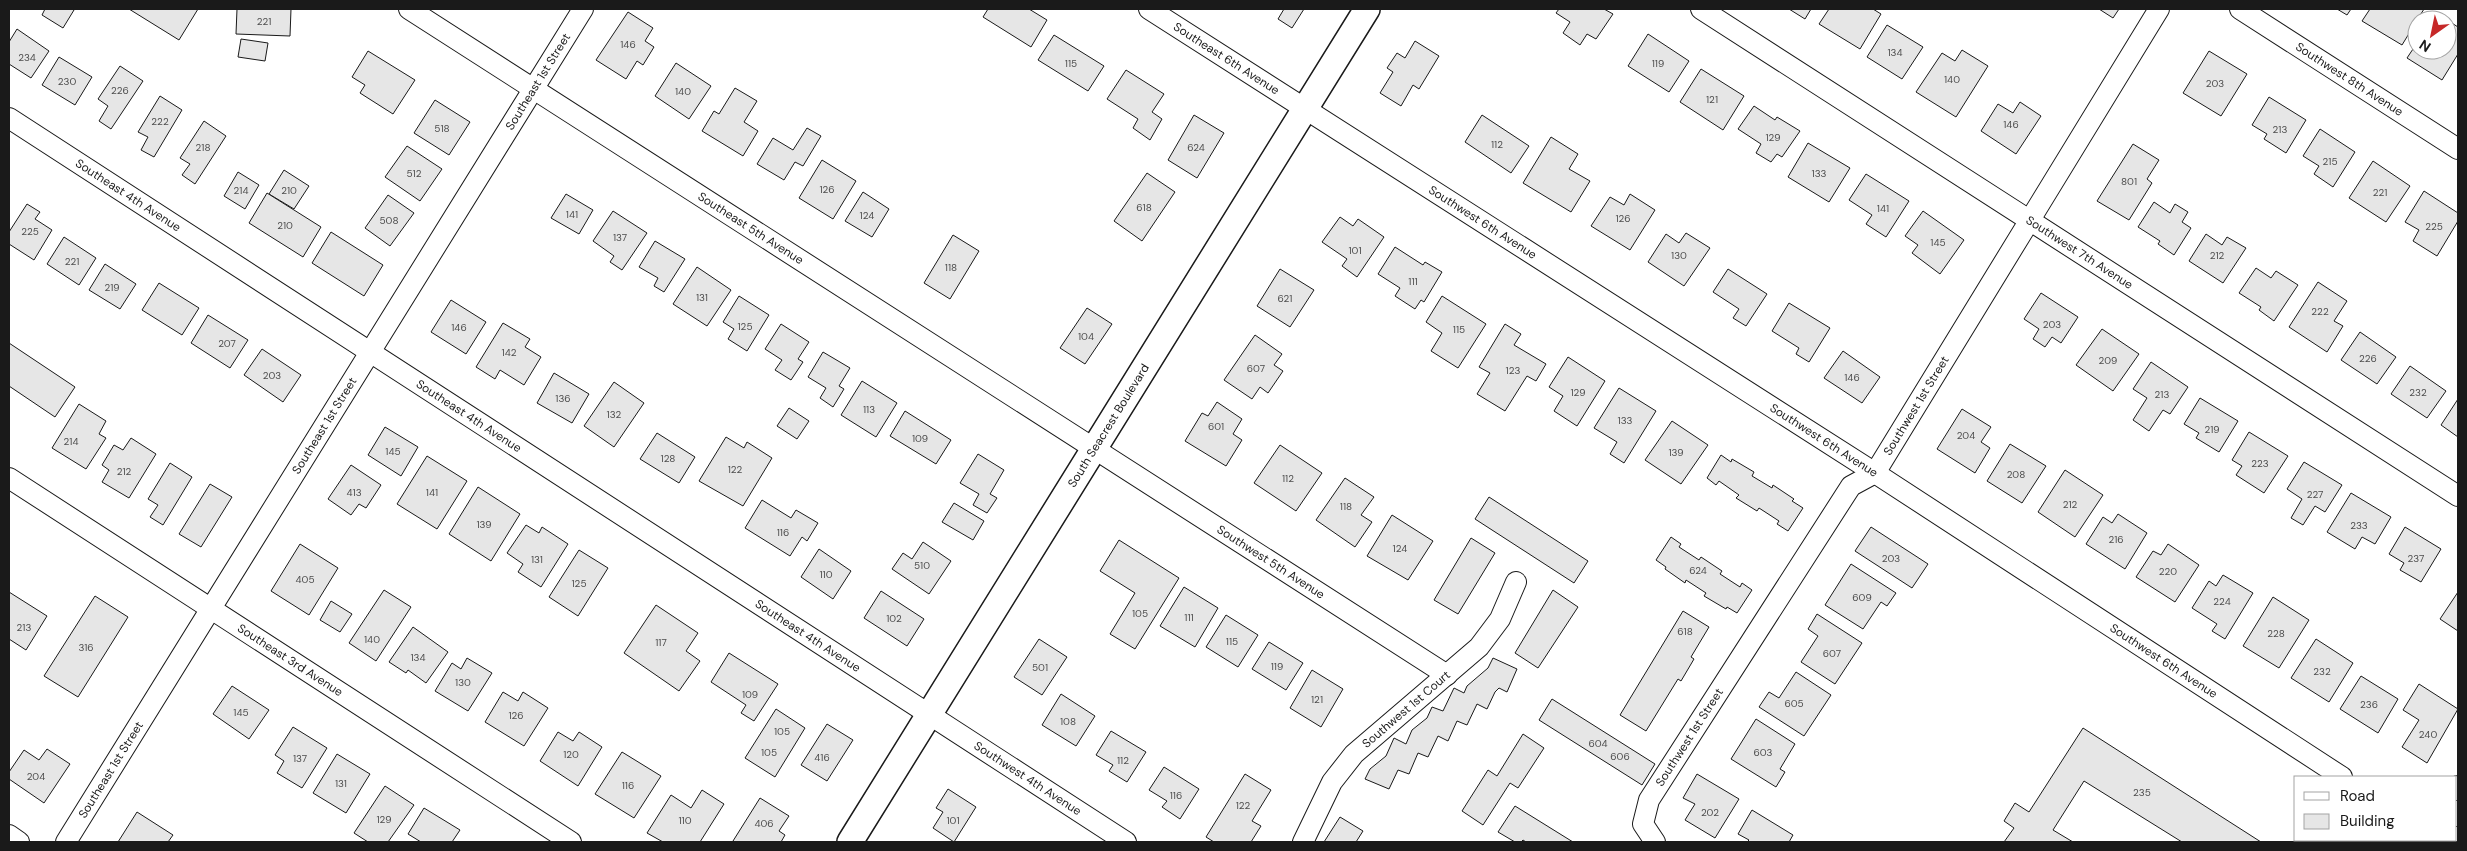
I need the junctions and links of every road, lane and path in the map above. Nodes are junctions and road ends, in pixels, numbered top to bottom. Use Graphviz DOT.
graph roads {
  1 [pos="409,9"];
  2 [pos="583,9"];
  3 [pos="1149,9"];
  4 [pos="1368,9"];
  5 [pos="1701,9"];
  6 [pos="2159,9"];
  7 [pos="2240,9"];
  8 [pos="534,88"];
  9 [pos="1304,108"];
  10 [pos="9,118"];
  11 [pos="2458,149"];
  12 [pos="2030,222"];
  13 [pos="369,353"];
  14 [pos="1094,449"];
  15 [pos="1875,473"];
  16 [pos="9,478"];
  17 [pos="2458,496"];
  18 [pos="1516,582"];
  19 [pos="210,609"];
  20 [pos="1447,675"];
  21 [pos="928,715"];
  22 [pos="2340,776"];
  23 [pos="9,835"];
  24 [pos="19,842"];
  25 [pos="66,842"];
  26 [pos="571,842"];
  27 [pos="850,842"];
  28 [pos="1126,842"];
  29 [pos="1303,842"];
  30 [pos="1655,842"];
  1 -- 8 [label="street, Southeast 5th Avenue"];
  2 -- 8 [label="street, Southeast 1st Street"];
  3 -- 9 [label="street, Southeast 6th Avenue"];
  4 -- 9 [label="street, South Seacrest Boulevard"];
  5 -- 12 [label="street, Southwest 7th Avenue"];
  6 -- 12 [label="street, Southwest 1st Street"];
  7 -- 11 [label="street, Southwest 8th Avenue"];
  8 -- 13 [label="street, Southeast 1st Street"];
  8 -- 14 [label="street, Southeast 5th Avenue"];
  9 -- 14 [label="street, South Seacrest Boulevard"];
  9 -- 15 [label="street, Southwest 6th Avenue"];
  10 -- 13 [label="street, Southeast 4th Avenue"];
  12 -- 15 [label="street, Southwest 1st Street"];
  12 -- 17 [label="street, Southwest 7th Avenue"];
  13 -- 19 [label="street, Southeast 1st Street"];
  13 -- 21 [label="street, Southeast 4th Avenue"];
  14 -- 20 [label="street, Southwest 5th Avenue"];
  14 -- 21 [label="street, South Seacrest Boulevard"];
  15 -- 22 [label="street, Southwest 6th Avenue"];
  15 -- 30 [label="street, Southwest 1st Street"];
  16 -- 19 [label="street, Southeast 3rd Avenue"];
  18 -- 20 [label="street, Southwest 1st Court"];
  19 -- 25 [label="street, Southeast 1st Street"];
  19 -- 26 [label="street, Southeast 3rd Avenue"];
  20 -- 29 [label="street, Southwest 1st Court"];
  21 -- 27 [label="street, South Seacrest Boulevard"];
  21 -- 28 [label="street, Southwest 4th Avenue"];
  23 -- 24 [label="street"];
}
